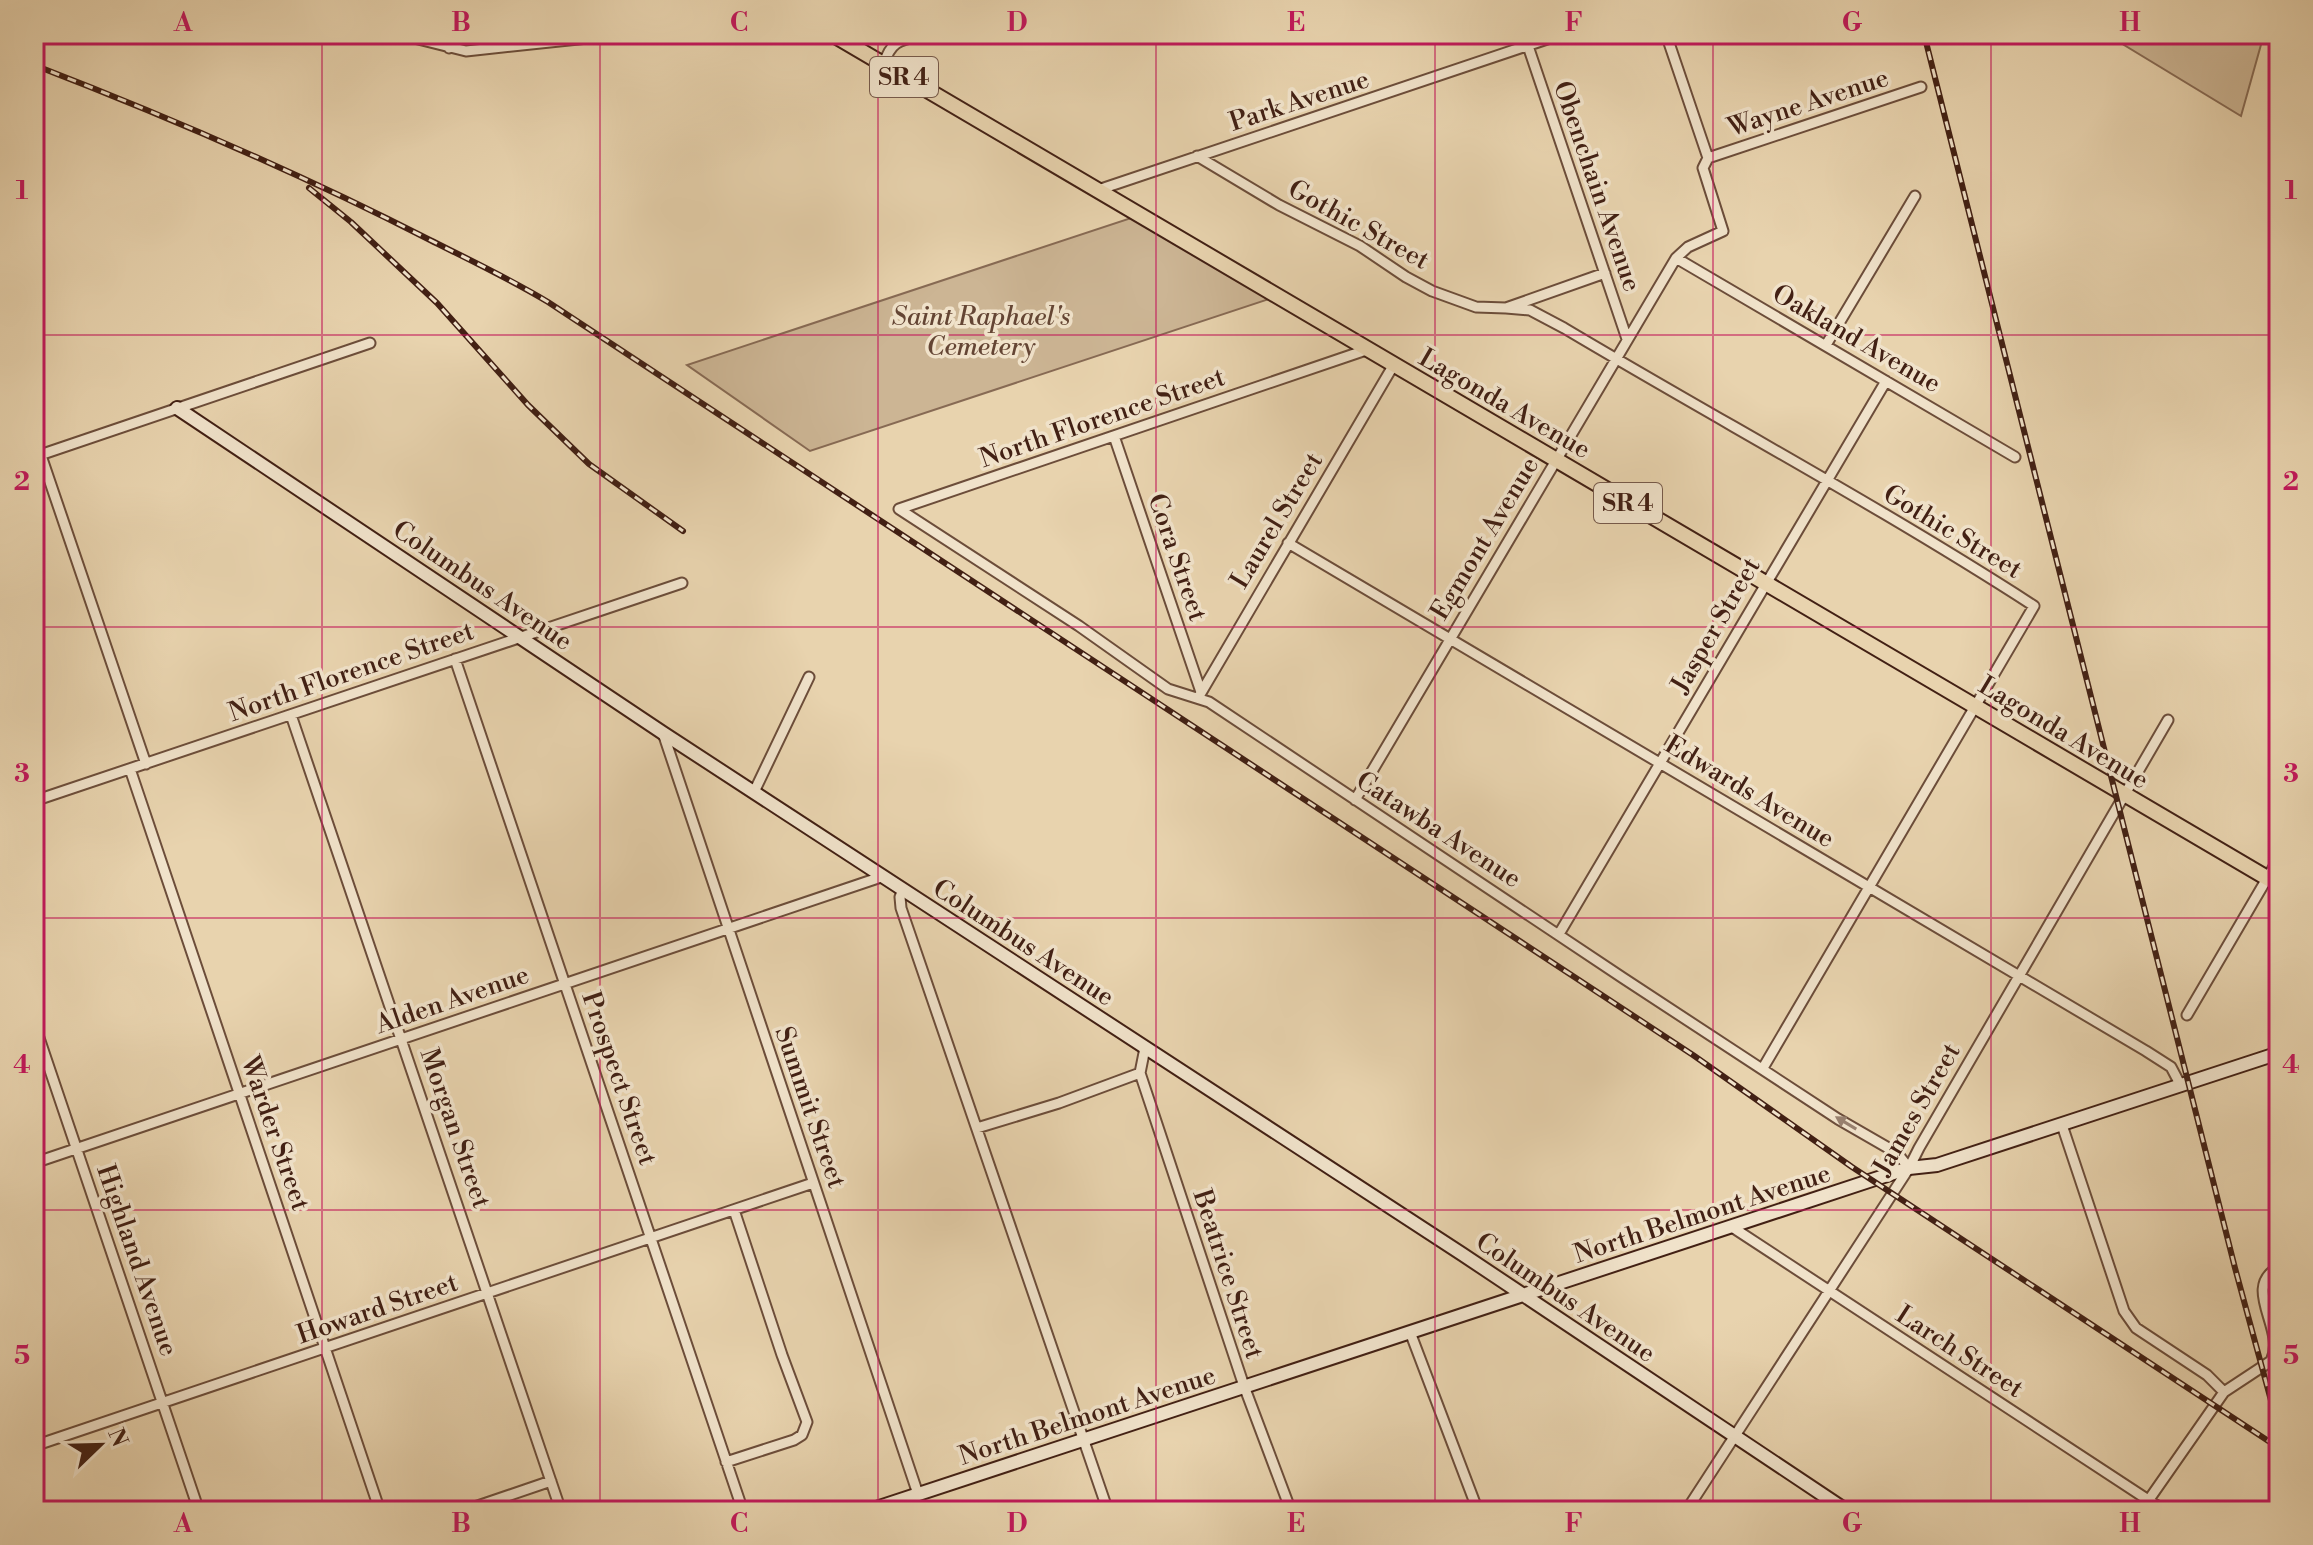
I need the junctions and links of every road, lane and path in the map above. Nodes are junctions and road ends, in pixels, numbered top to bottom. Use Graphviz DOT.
graph roads {
  1 [pos="398,34"];
  2 [pos="452,34"];
  3 [pos="626,34"];
  4 [pos="832,34"];
  5 [pos="926,34"];
  6 [pos="1562,34"];
  7 [pos="1666,34"];
  8 [pos="1528,46"];
  9 [pos="449,48"];
  10 [pos="884,64"];
  11 [pos="1921,87"];
  12 [pos="1197,156"];
  13 [pos="1708,158"];
  14 [pos="1095,191"];
  15 [pos="1915,196"];
  16 [pos="1676,258"];
  17 [pos="1605,273"];
  18 [pos="1506,308"];
  19 [pos="1627,339"];
  20 [pos="370,343"];
  21 [pos="1826,345"];
  22 [pos="1366,350"];
  23 [pos="1616,359"];
  24 [pos="1393,366"];
  25 [pos="1886,381"];
  26 [pos="177,408"];
  27 [pos="34,435"];
  28 [pos="1114,436"];
  29 [pos="37,456"];
  30 [pos="2015,457"];
  31 [pos="1556,460"];
  32 [pos="1826,480"];
  33 [pos="940,536"];
  34 [pos="1288,543"];
  35 [pos="682,583"];
  36 [pos="1765,584"];
  37 [pos="521,637"];
  38 [pos="1450,640"];
  39 [pos="455,659"];
  40 [pos="809,677"];
  41 [pos="1199,695"];
  42 [pos="1976,708"];
  43 [pos="291,715"];
  44 [pos="2168,720"];
  45 [pos="663,733"];
  46 [pos="1659,763"];
  47 [pos="146,764"];
  48 [pos="130,769"];
  49 [pos="754,792"];
  50 [pos="2125,796"];
  51 [pos="1355,800"];
  52 [pos="34,801"];
  53 [pos="2279,858"];
  54 [pos="884,876"];
  55 [pos="2273,882"];
  56 [pos="1869,888"];
  57 [pos="903,889"];
  58 [pos="727,928"];
  59 [pos="1559,934"];
  60 [pos="2019,976"];
  61 [pos="565,984"];
  62 [pos="2187,1015"];
  63 [pos="34,1023"];
  64 [pos="402,1039"];
  65 [pos="1145,1048"];
  66 [pos="2279,1053"];
  67 [pos="1763,1068"];
  68 [pos="1140,1073"];
  69 [pos="2181,1086"];
  70 [pos="240,1094"];
  71 [pos="2062,1125"];
  72 [pos="977,1128"];
  73 [pos="77,1149"];
  74 [pos="34,1163"];
  75 [pos="1909,1168"];
  76 [pos="813,1183"];
  77 [pos="734,1210"];
  78 [pos="1732,1227"];
  79 [pos="651,1238"];
  80 [pos="2279,1267"];
  81 [pos="1830,1292"];
  82 [pos="488,1293"];
  83 [pos="1522,1295"];
  84 [pos="1410,1332"];
  85 [pos="326,1348"];
  86 [pos="1244,1386"];
  87 [pos="2224,1392"];
  88 [pos="163,1403"];
  89 [pos="1735,1437"];
  90 [pos="1082,1440"];
  91 [pos="34,1446"];
  92 [pos="726,1462"];
  93 [pos="551,1481"];
  94 [pos="918,1494"];
  95 [pos="2148,1501"];
  96 [pos="199,1511"];
  97 [pos="380,1511"];
  98 [pos="463,1511"];
  99 [pos="561,1511"];
  100 [pos="743,1511"];
  101 [pos="867,1511"];
  102 [pos="1108,1511"];
  103 [pos="1291,1511"];
  104 [pos="1478,1511"];
  105 [pos="1686,1511"];
  106 [pos="1847,1511"];
  107 [pos="2141,1511"];
  108 [pos="2165,1511"];
  1 -- 9 [label="street"];
  2 -- 9 [label="street"];
  3 -- 9 [label="street"];
  4 -- 10 [label="main road, Lagonda Avenue / SR 4"];
  5 -- 10 [label="street"];
  6 -- 8 [label="street, Park Avenue"];
  7 -- 13 [label="street"];
  8 -- 12 [label="street, Park Avenue"];
  8 -- 17 [label="street, Obenchain Avenue"];
  10 -- 14 [label="main road, Lagonda Avenue / SR 4"];
  11 -- 13 [label="street, Wayne Avenue"];
  12 -- 14 [label="street, Park Avenue"];
  12 -- 18 [label="street, Gothic Street"];
  13 -- 16 [label="street"];
  14 -- 22 [label="main road, Lagonda Avenue / SR 4"];
  15 -- 21 [label="street"];
  16 -- 19 [label="street, Egmont Avenue"];
  16 -- 21 [label="street, Oakland Avenue"];
  17 -- 18 [label="street, Gothic Street"];
  17 -- 19 [label="street, Obenchain Avenue"];
  18 -- 23 [label="street, Gothic Street"];
  19 -- 23 [label="street, Egmont Avenue"];
  20 -- 26 [label="street"];
  21 -- 25 [label="street, Oakland Avenue"];
  22 -- 24 [label="main road, Lagonda Avenue / SR 4"];
  22 -- 28 [label="street, North Florence Street"];
  23 -- 31 [label="street, Egmont Avenue"];
  23 -- 32 [label="street, Gothic Street"];
  24 -- 31 [label="main road, Lagonda Avenue / SR 4"];
  24 -- 34 [label="street, Laurel Street"];
  25 -- 30 [label="street, Oakland Avenue"];
  25 -- 32 [label="street, Jasper Street"];
  26 -- 29 [label="street"];
  26 -- 37 [label="street, Columbus Avenue"];
  27 -- 29 [label="street"];
  28 -- 33 [label="street, North Florence Street"];
  28 -- 41 [label="street, Cora Street"];
  29 -- 47 [label="street"];
  31 -- 36 [label="main road, Lagonda Avenue / SR 4"];
  31 -- 38 [label="street, Egmont Avenue"];
  32 -- 36 [label="street, Jasper Street"];
  32 -- 42 [label="street, Gothic Street"];
  33 -- 41 [label="street, Catawba Avenue"];
  34 -- 38 [label="street, Edwards Avenue"];
  34 -- 41 [label="street, Laurel Street"];
  35 -- 37 [label="street, North Florence Street"];
  36 -- 42 [label="main road, Lagonda Avenue / SR 4"];
  36 -- 46 [label="street, Jasper Street"];
  37 -- 39 [label="street, North Florence Street"];
  37 -- 45 [label="street, Columbus Avenue"];
  38 -- 46 [label="street, Edwards Avenue"];
  38 -- 51 [label="street, Egmont Avenue"];
  39 -- 43 [label="street, North Florence Street"];
  39 -- 61 [label="street, Prospect Street"];
  40 -- 49 [label="street"];
  41 -- 51 [label="street, Catawba Avenue"];
  42 -- 50 [label="main road, Lagonda Avenue / SR 4"];
  42 -- 56 [label="street, Gothic Street"];
  43 -- 47 [label="street, North Florence Street"];
  43 -- 64 [label="street, Morgan Street"];
  44 -- 50 [label="street, James Street"];
  45 -- 49 [label="street, Columbus Avenue"];
  45 -- 58 [label="street, Summit Street"];
  46 -- 56 [label="street, Edwards Avenue"];
  46 -- 59 [label="street, Jasper Street"];
  47 -- 48 [label="street, North Florence Street"];
  48 -- 52 [label="street, North Florence Street"];
  48 -- 70 [label="street, Warder Street"];
  49 -- 54 [label="street, Columbus Avenue"];
  50 -- 55 [label="main road, Lagonda Avenue / SR 4"];
  50 -- 60 [label="street, James Street"];
  51 -- 59 [label="street, Catawba Avenue"];
  53 -- 55 [label="street"];
  54 -- 57 [label="street, Columbus Avenue"];
  54 -- 58 [label="street, Alden Avenue"];
  55 -- 62 [label="street"];
  56 -- 60 [label="street, Edwards Avenue"];
  56 -- 67 [label="street, Gothic Street"];
  57 -- 65 [label="street, Columbus Avenue"];
  57 -- 72 [label="street"];
  58 -- 61 [label="street, Alden Avenue"];
  58 -- 76 [label="street, Summit Street"];
  59 -- 67 [label="street, Catawba Avenue"];
  60 -- 69 [label="street, Edwards Avenue"];
  60 -- 75 [label="street, James Street"];
  61 -- 64 [label="street, Alden Avenue"];
  61 -- 79 [label="street, Prospect Street"];
  63 -- 73 [label="street, Highland Avenue"];
  64 -- 70 [label="street, Alden Avenue"];
  64 -- 82 [label="street, Morgan Street"];
  65 -- 68 [label="street, Beatrice Street"];
  65 -- 83 [label="street, Columbus Avenue"];
  66 -- 69 [label="street, North Belmont Avenue"];
  75 -- 67 [label="street, Catawba Avenue, one-way"];
  68 -- 72 [label="street"];
  68 -- 86 [label="street, Beatrice Street"];
  69 -- 71 [label="street, North Belmont Avenue"];
  70 -- 73 [label="street, Alden Avenue"];
  70 -- 85 [label="street, Warder Street"];
  71 -- 75 [label="street, North Belmont Avenue"];
  71 -- 87 [label="street"];
  72 -- 90 [label="street"];
  73 -- 74 [label="street, Alden Avenue"];
  73 -- 88 [label="street, Highland Avenue"];
  75 -- 78 [label="street, North Belmont Avenue"];
  75 -- 81 [label="street, James Street"];
  76 -- 77 [label="street, Howard Street"];
  76 -- 94 [label="street, Summit Street"];
  77 -- 79 [label="street, Howard Street"];
  77 -- 92 [label="street"];
  78 -- 81 [label="street, Larch Street"];
  78 -- 83 [label="street, North Belmont Avenue"];
  79 -- 82 [label="street, Howard Street"];
  79 -- 92 [label="street, Prospect Street"];
  80 -- 87 [label="street"];
  81 -- 89 [label="street, James Street"];
  81 -- 95 [label="street, Larch Street"];
  82 -- 85 [label="street, Howard Street"];
  82 -- 93 [label="street, Morgan Street"];
  83 -- 84 [label="street, North Belmont Avenue"];
  83 -- 89 [label="street, Columbus Avenue"];
  84 -- 86 [label="street, North Belmont Avenue"];
  84 -- 104 [label="street"];
  85 -- 88 [label="street, Howard Street"];
  85 -- 97 [label="street, Warder Street"];
  86 -- 90 [label="street, North Belmont Avenue"];
  86 -- 103 [label="street, Beatrice Street"];
  87 -- 95 [label="street"];
  88 -- 91 [label="street, Howard Street"];
  88 -- 96 [label="street, Highland Avenue"];
  89 -- 105 [label="street, James Street"];
  89 -- 106 [label="street, Columbus Avenue"];
  90 -- 94 [label="street, North Belmont Avenue"];
  90 -- 102 [label="street"];
  92 -- 100 [label="street, Prospect Street"];
  93 -- 98 [label="street"];
  93 -- 99 [label="street, Morgan Street"];
  94 -- 101 [label="street, North Belmont Avenue"];
  95 -- 107 [label="street"];
  95 -- 108 [label="street, Larch Street"];
}
